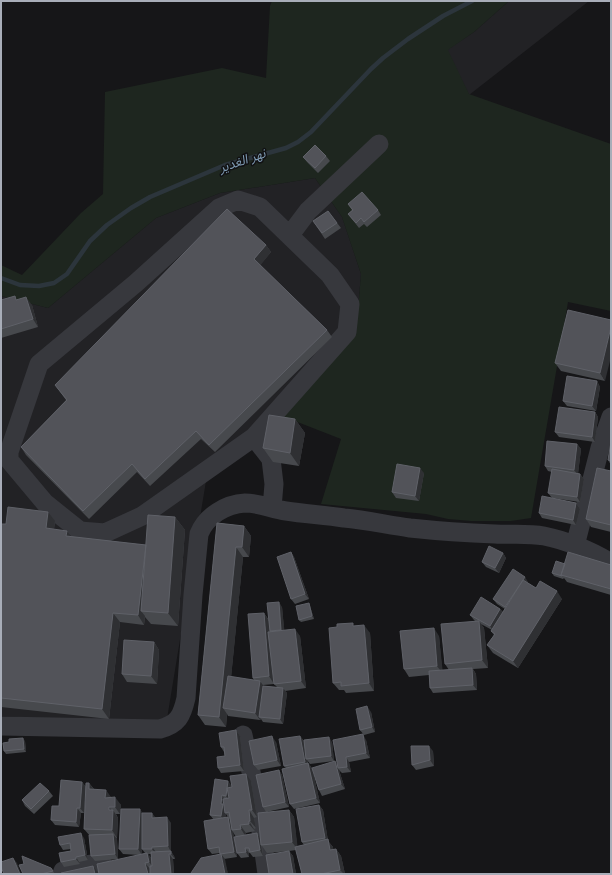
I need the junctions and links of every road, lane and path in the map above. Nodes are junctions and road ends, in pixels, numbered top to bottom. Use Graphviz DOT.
graph roads {
  1 [pos="379,144"];
  2 [pos="290,235"];
  3 [pos="611,417"];
  4 [pos="254,437"];
  5 [pos="272,508"];
  6 [pos="575,546"];
  7 [pos="611,563"];
  8 [pos="1,726"];
  9 [pos="243,736"];
  10 [pos="102,863"];
  11 [pos="62,874"];
  12 [pos="267,874"];
  1 -- 2 [label="street"];
  2 -- 4 [label="street"];
  2 -- 4 [label="street"];
  3 -- 6 [label="street"];
  4 -- 5 [label="street"];
  5 -- 6 [label="street"];
  5 -- 8 [label="street"];
  6 -- 7 [label="street"];
  9 -- 12 [label="street"];
  10 -- 11 [label="street"];
}
